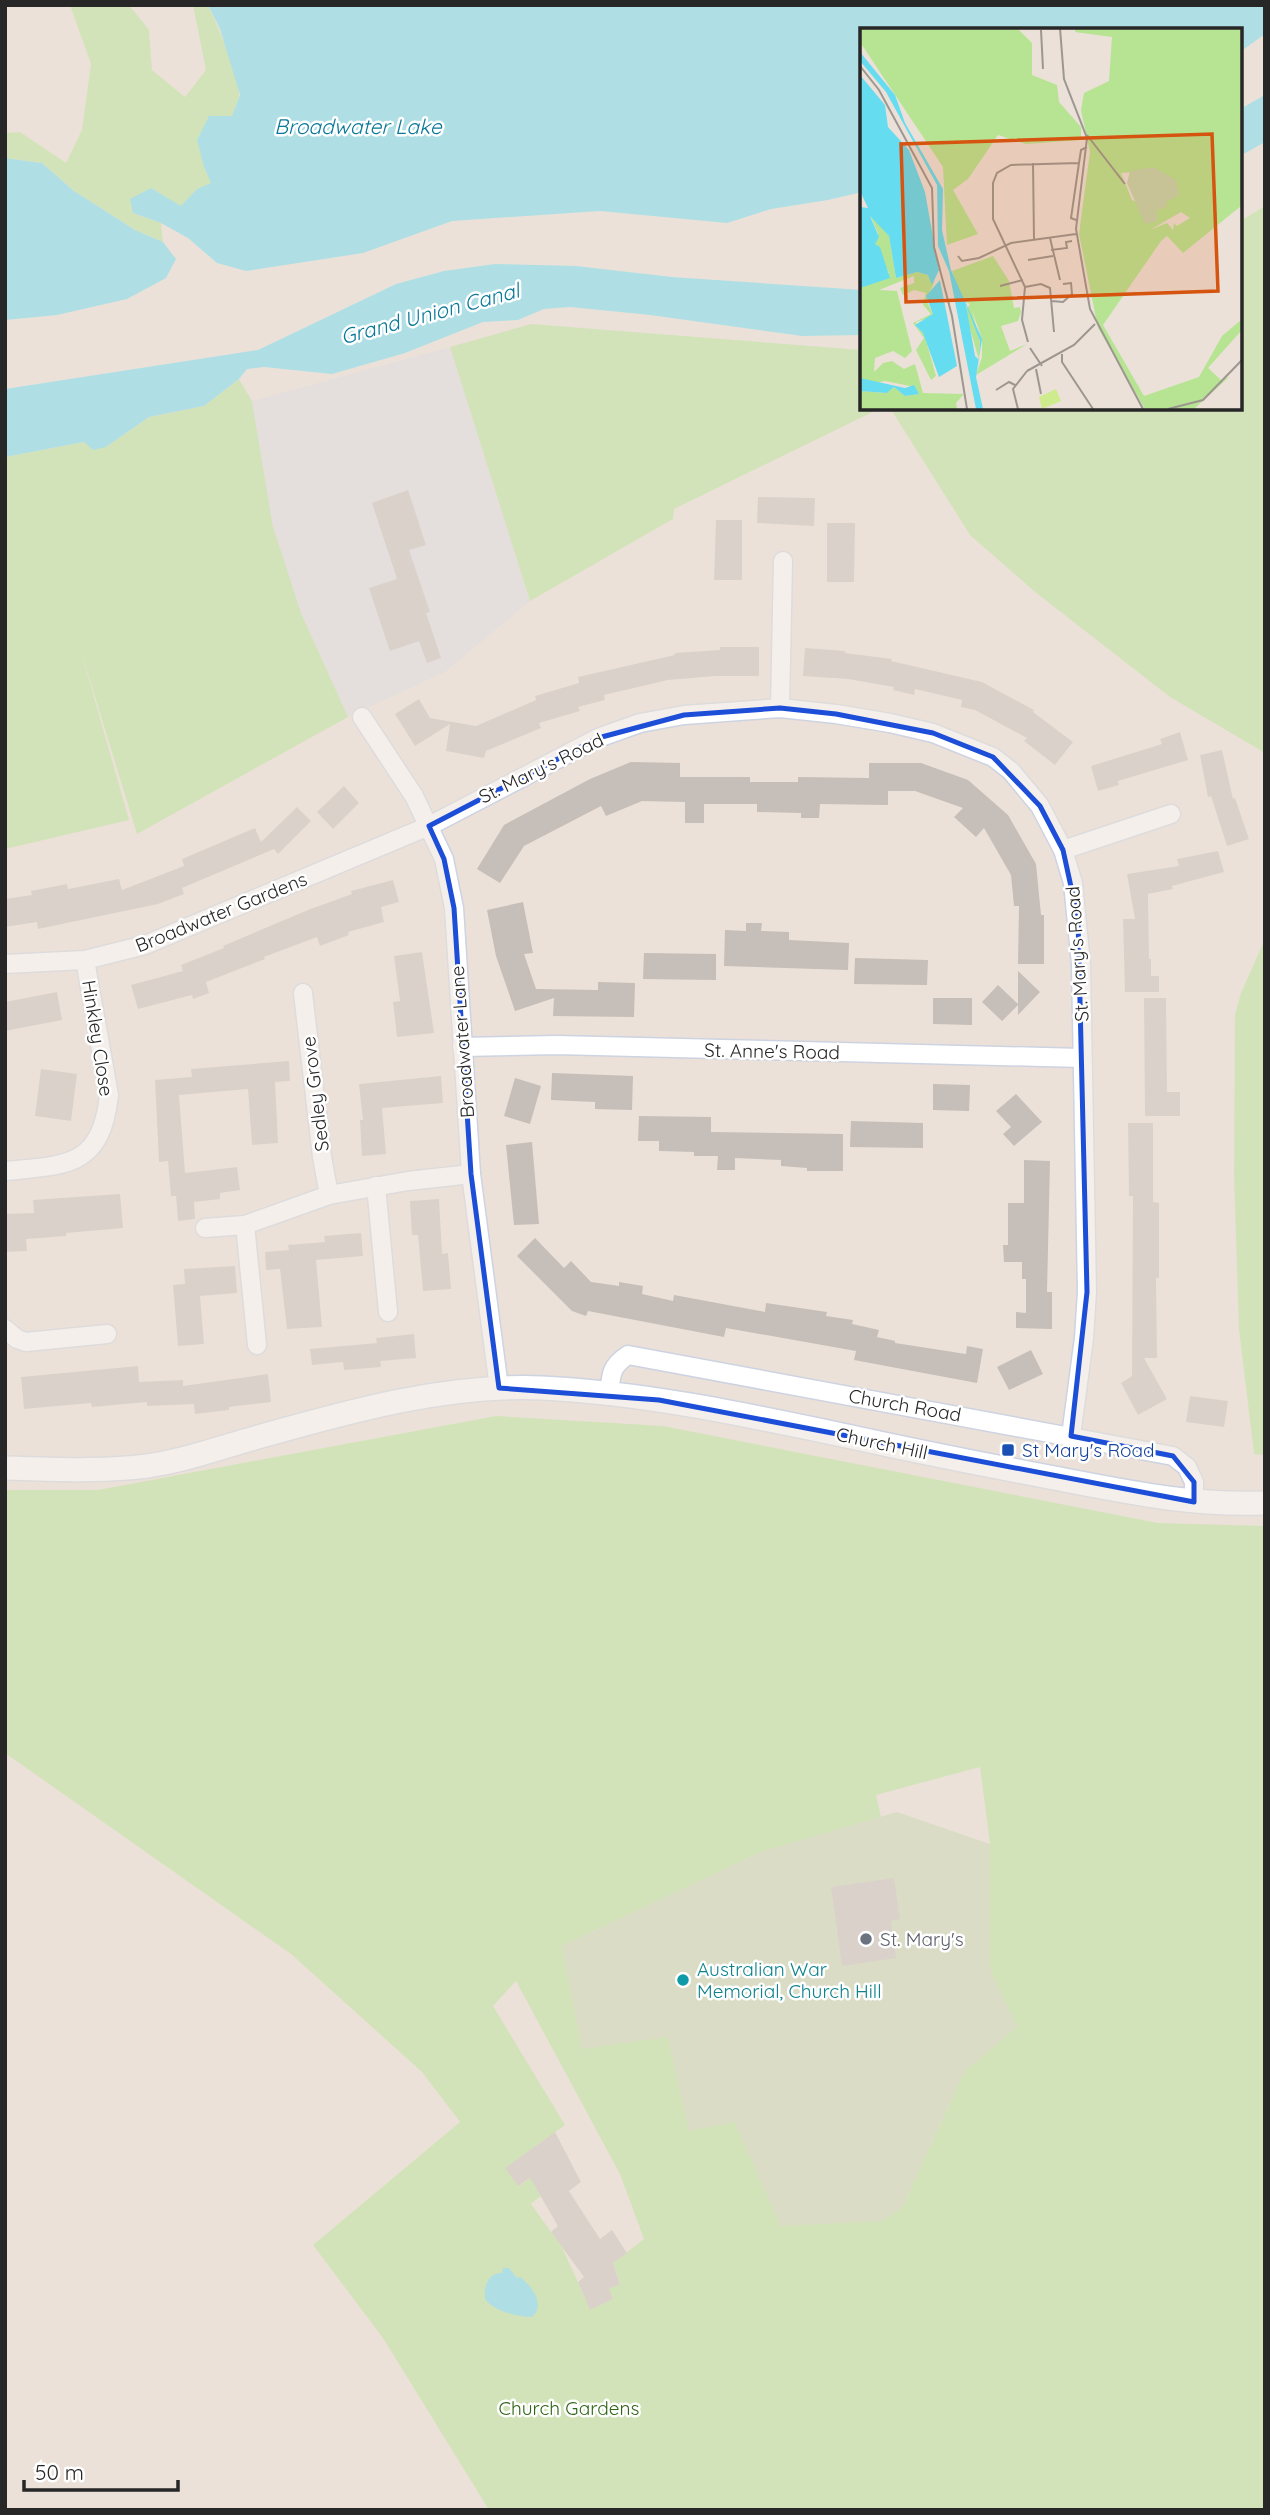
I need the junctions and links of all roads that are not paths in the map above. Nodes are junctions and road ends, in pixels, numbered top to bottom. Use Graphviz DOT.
graph roads {
  1 [pos="783,561"];
  2 [pos="780,708"];
  3 [pos="362,717"];
  4 [pos="1171,814"];
  5 [pos="429,826"];
  6 [pos="1063,850"];
  7 [pos="85,960"];
  8 [pos="5,964"];
  9 [pos="303,993"];
  10 [pos="462,1047"];
  11 [pos="1082,1058"];
  12 [pos="5,1171"];
  13 [pos="471,1174"];
  14 [pos="376,1186"];
  15 [pos="329,1195"];
  16 [pos="245,1225"];
  17 [pos="205,1228"];
  18 [pos="388,1312"];
  19 [pos="5,1329"];
  20 [pos="107,1334"];
  21 [pos="257,1345"];
  22 [pos="499,1388"];
  23 [pos="609,1394"];
  24 [pos="1071,1436"];
  25 [pos="5,1468"];
  26 [pos="1194,1503"];
  27 [pos="1265,1503"];
  1 -- 2 [label="street"];
  2 -- 5 [label="street, St. Mary's Road"];
  2 -- 6 [label="street, St. Mary's Road"];
  3 -- 5 [label="street, Broadwater Lane"];
  4 -- 6 [label="street"];
  5 -- 7 [label="street, Broadwater Gardens"];
  5 -- 10 [label="street, Broadwater Lane"];
  6 -- 11 [label="street, St. Mary's Road"];
  7 -- 8 [label="street, Broadwater Gardens"];
  7 -- 12 [label="street, Hinkley Close"];
  9 -- 15 [label="street, Sedley Grove"];
  10 -- 11 [label="street, St. Anne's Road"];
  10 -- 13 [label="street, Broadwater Lane"];
  11 -- 24 [label="street, St. Mary's Road"];
  13 -- 14 [label="street"];
  13 -- 22 [label="street, Broadwater Lane"];
  14 -- 15 [label="street"];
  14 -- 18 [label="street"];
  15 -- 16 [label="street"];
  16 -- 17 [label="street"];
  16 -- 21 [label="street"];
  19 -- 20 [label="street"];
  22 -- 23 [label="street, Church Hill"];
  22 -- 25 [label="street, Church Hill"];
  23 -- 24 [label="street, Church Road"];
  23 -- 26 [label="street, Church Hill"];
  24 -- 26 [label="street, Church Road"];
  26 -- 27 [label="street, Church Hill"];
}
